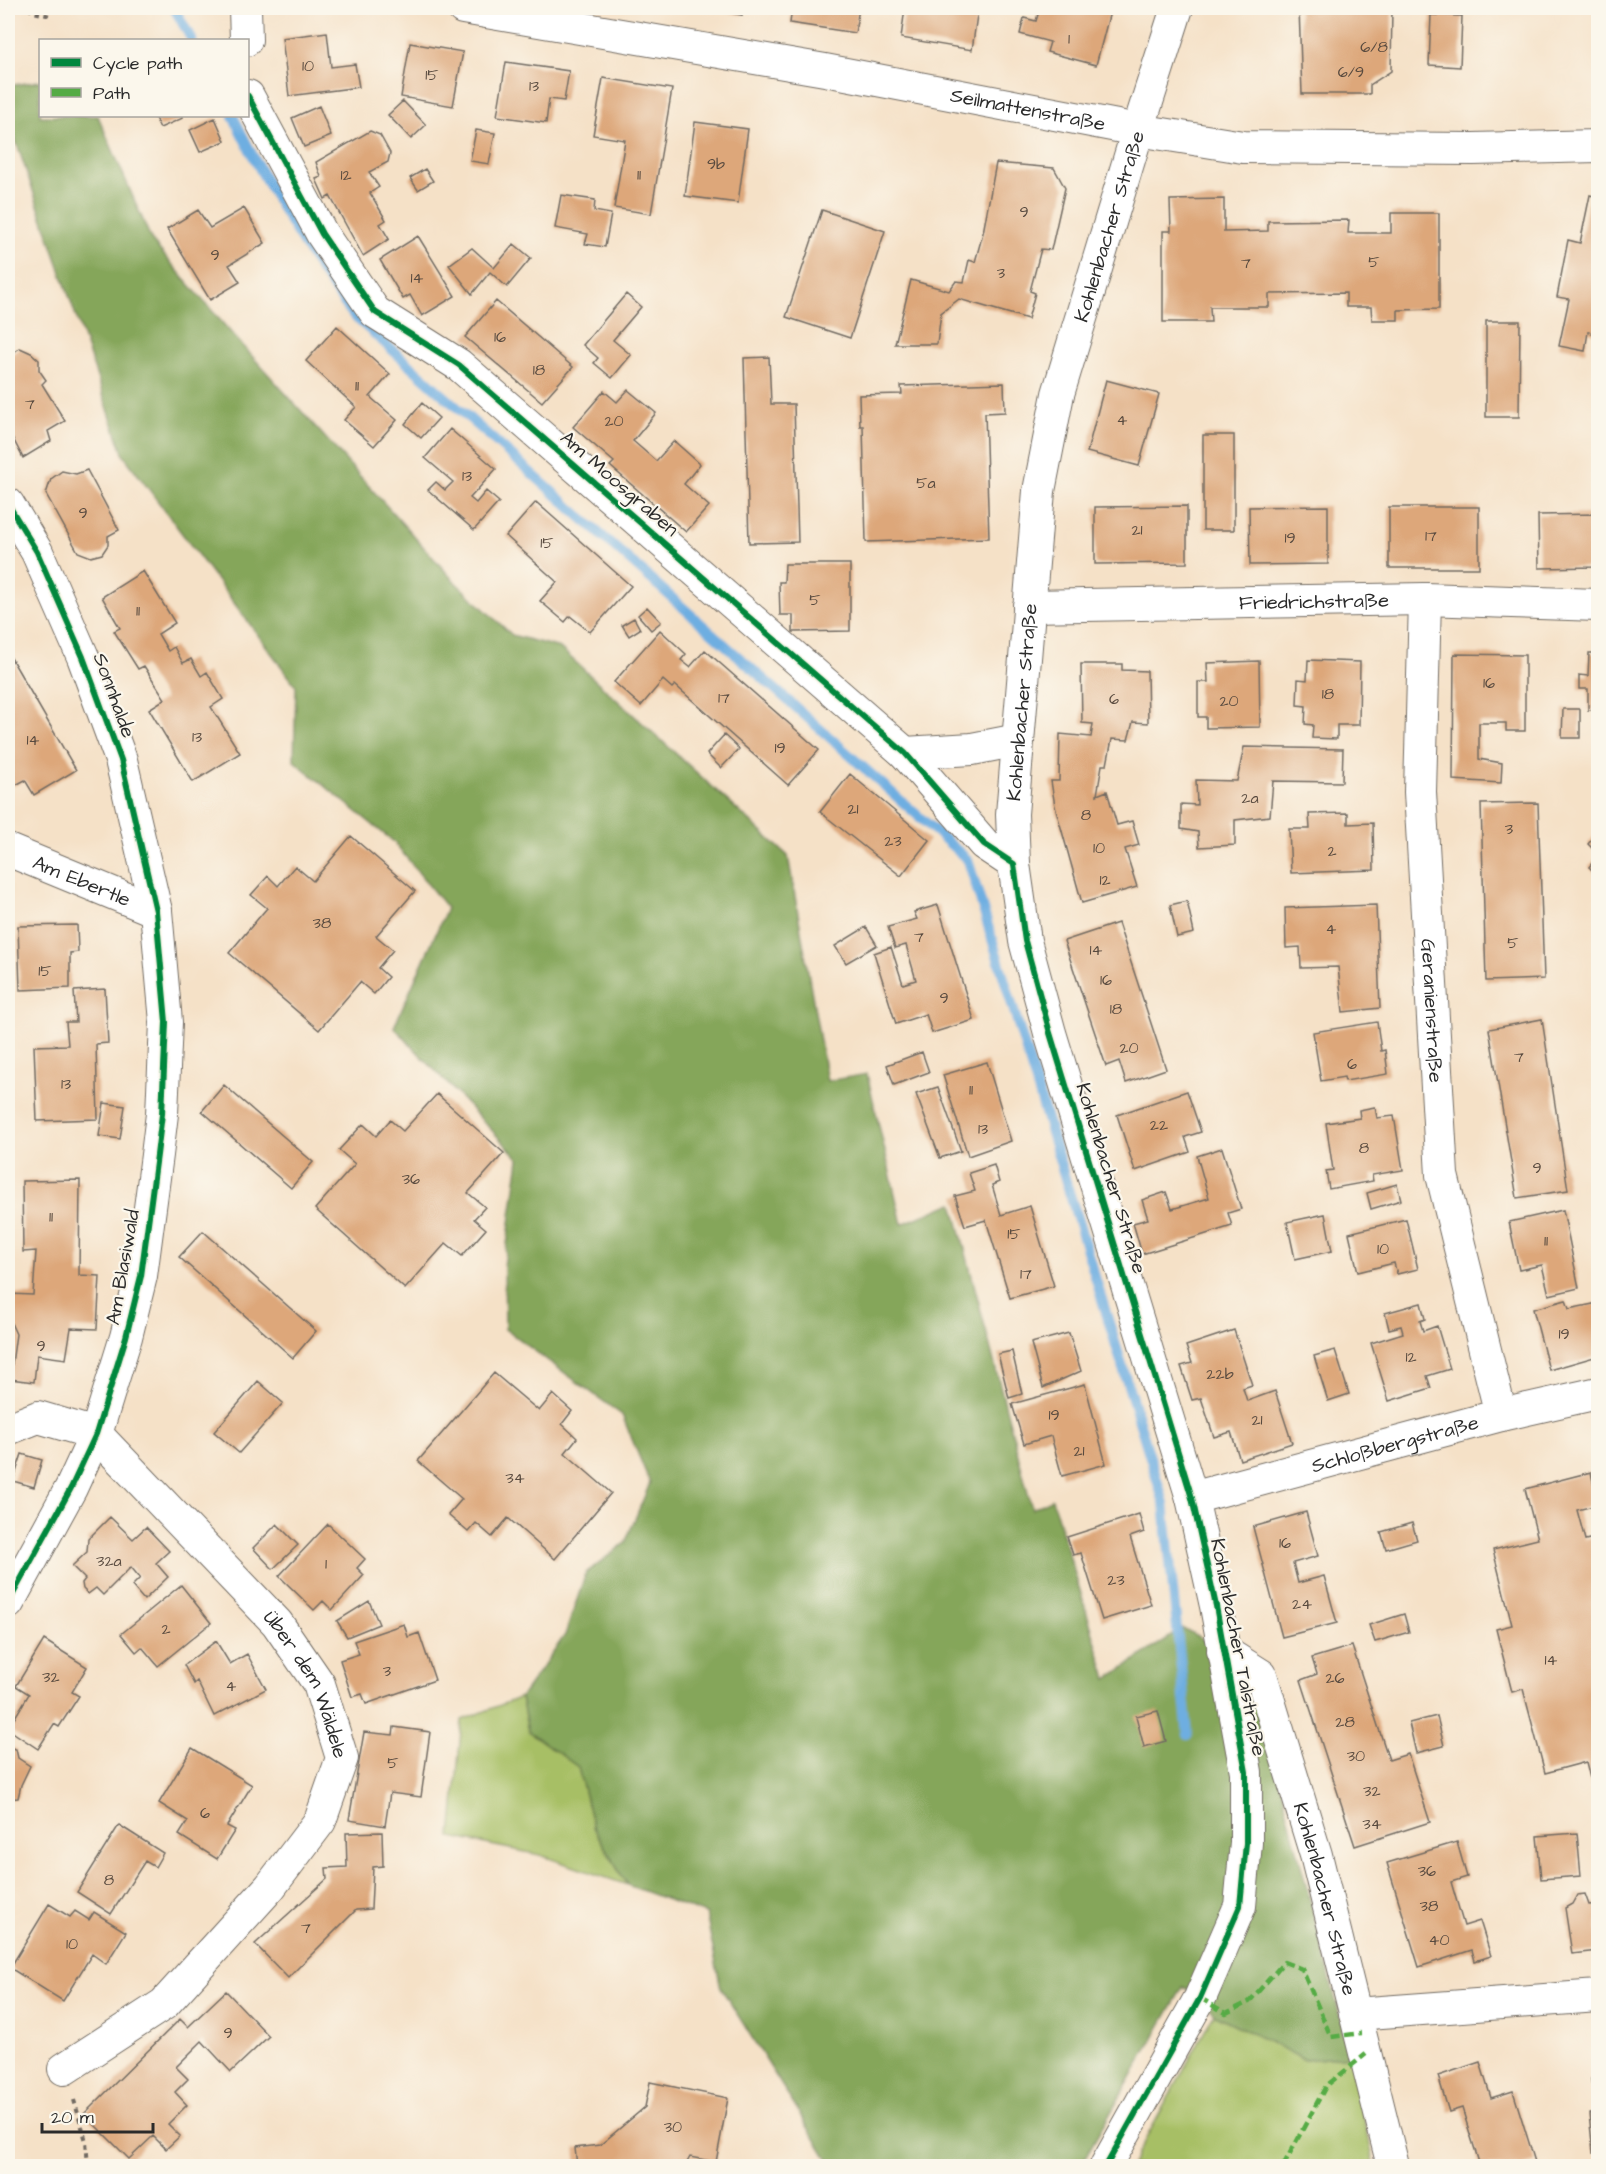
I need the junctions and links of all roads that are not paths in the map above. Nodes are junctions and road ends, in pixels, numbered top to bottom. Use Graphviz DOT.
graph roads {
  1 [pos="245,8"];
  2 [pos="463,8"];
  3 [pos="1177,8"];
  4 [pos="246,39"];
  5 [pos="249,98"];
  6 [pos="1138,130"];
  7 [pos="1599,146"];
  8 [pos="8,504"];
  9 [pos="1425,599"];
  10 [pos="1599,605"];
  11 [pos="1029,606"];
  12 [pos="1018,740"];
  13 [pos="905,753"];
  14 [pos="8,850"];
  15 [pos="1014,864"];
  16 [pos="156,911"];
  17 [pos="1599,1393"];
  18 [pos="1501,1415"];
  19 [pos="8,1429"];
  20 [pos="96,1434"];
  21 [pos="1192,1498"];
  22 [pos="8,1603"];
  23 [pos="1223,1651"];
  24 [pos="1599,1996"];
  25 [pos="1355,2014"];
  26 [pos="64,2069"];
  27 [pos="1106,2166"];
  28 [pos="1393,2166"];
  1 -- 4 [label="street"];
  2 -- 6 [label="street, Seilmattenstraße"];
  3 -- 6 [label="street, Kohlenbacher Straße"];
  5 -- 13 [label="street, Am Moosgraben"];
  6 -- 7 [label="street, Seilmattenstraße"];
  6 -- 11 [label="street, Kohlenbacher Straße"];
  8 -- 16 [label="street, Sonnhalde"];
  9 -- 10 [label="street, Friedrichstraße"];
  9 -- 11 [label="street, Friedrichstraße"];
  9 -- 18 [label="street, Geranienstraße"];
  11 -- 12 [label="street, Kohlenbacher Straße"];
  12 -- 13 [label="street"];
  12 -- 15 [label="street, Kohlenbacher Straße"];
  13 -- 15 [label="street, Am Moosgraben"];
  14 -- 16 [label="street, Am Ebertle"];
  15 -- 21 [label="street, Kohlenbacher Straße"];
  16 -- 20 [label="street, Am Blasiwald"];
  17 -- 18 [label="street, Schloßbergstraße"];
  18 -- 21 [label="street, Schloßbergstraße"];
  19 -- 20 [label="street"];
  20 -- 22 [label="street, Am Blasiwald"];
  20 -- 26 [label="street, Über dem Wäldele"];
  21 -- 23 [label="street, Kohlenbacher Talstraße"];
  23 -- 25 [label="street, Kohlenbacher Straße"];
  23 -- 27 [label="street, Kohlenbacher Talstraße"];
  24 -- 25 [label="street"];
  25 -- 28 [label="street, Kohlenbacher Straße"];
}
